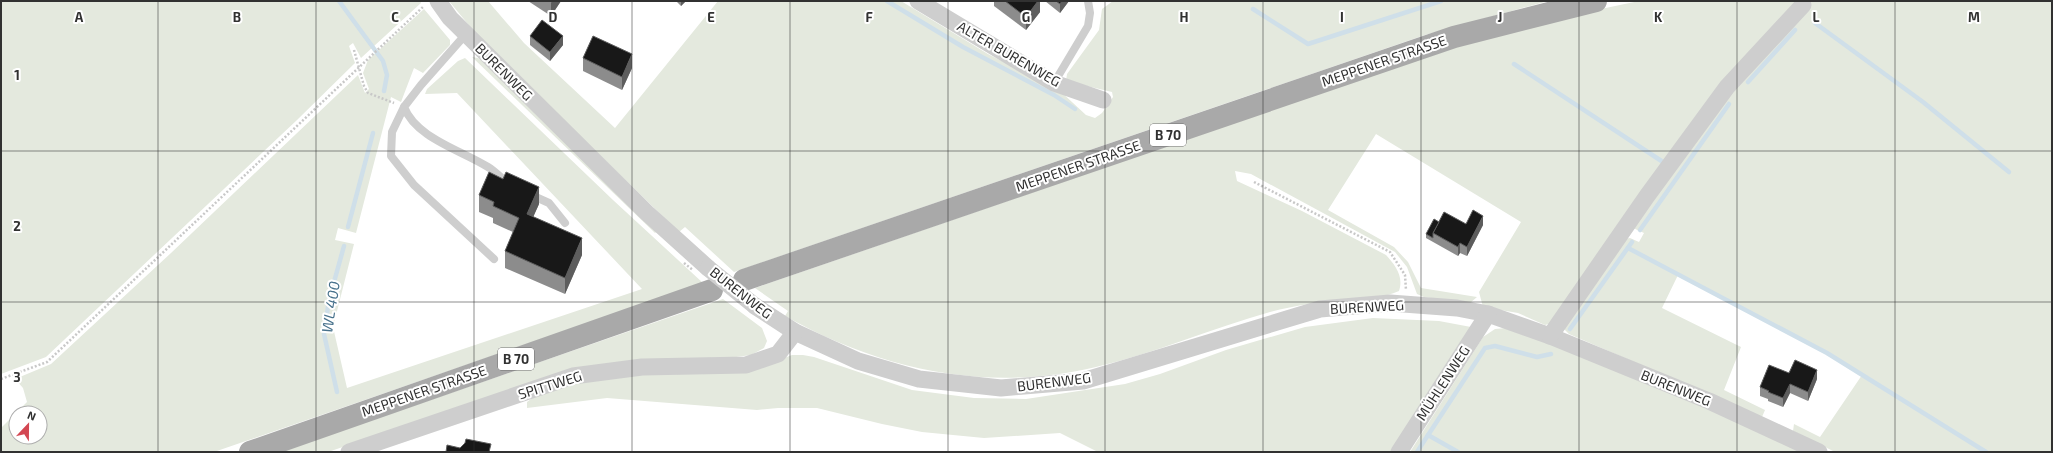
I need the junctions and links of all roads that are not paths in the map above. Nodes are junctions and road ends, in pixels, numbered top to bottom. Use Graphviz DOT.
graph roads {
  1 [pos="438,1"];
  2 [pos="918,1"];
  3 [pos="1088,1"];
  4 [pos="1596,1"];
  5 [pos="1802,4"];
  6 [pos="466,34"];
  7 [pos="1054,83"];
  8 [pos="1103,100"];
  9 [pos="404,107"];
  10 [pos="565,223"];
  11 [pos="494,259"];
  12 [pos="744,280"];
  13 [pos="712,290"];
  14 [pos="1488,314"];
  15 [pos="795,332"];
  16 [pos="1550,336"];
  17 [pos="250,452"];
  18 [pos="349,452"];
  19 [pos="1399,452"];
  20 [pos="1820,452"];
  1 -- 6 [label="street, BURENWEG"];
  2 -- 7 [label="street, ALTER BURENWEG"];
  3 -- 7 [label="lane"];
  4 -- 12 [label="main road, MEPPENER STRASSE / B 70"];
  5 -- 16 [label="street"];
  6 -- 9 [label="lane"];
  6 -- 15 [label="street, BURENWEG, bridge"];
  7 -- 8 [label="street, ALTER BURENWEG"];
  9 -- 10 [label="lane"];
  9 -- 11 [label="lane"];
  13 -- 17 [label="main road, MEPPENER STRASSE / B 70"];
  14 -- 15 [label="street, BURENWEG"];
  14 -- 16 [label="street, BURENWEG"];
  14 -- 19 [label="street, MÜHLENWEG"];
  15 -- 18 [label="street, SPITTWEG"];
  16 -- 20 [label="street, BURENWEG"];
}
